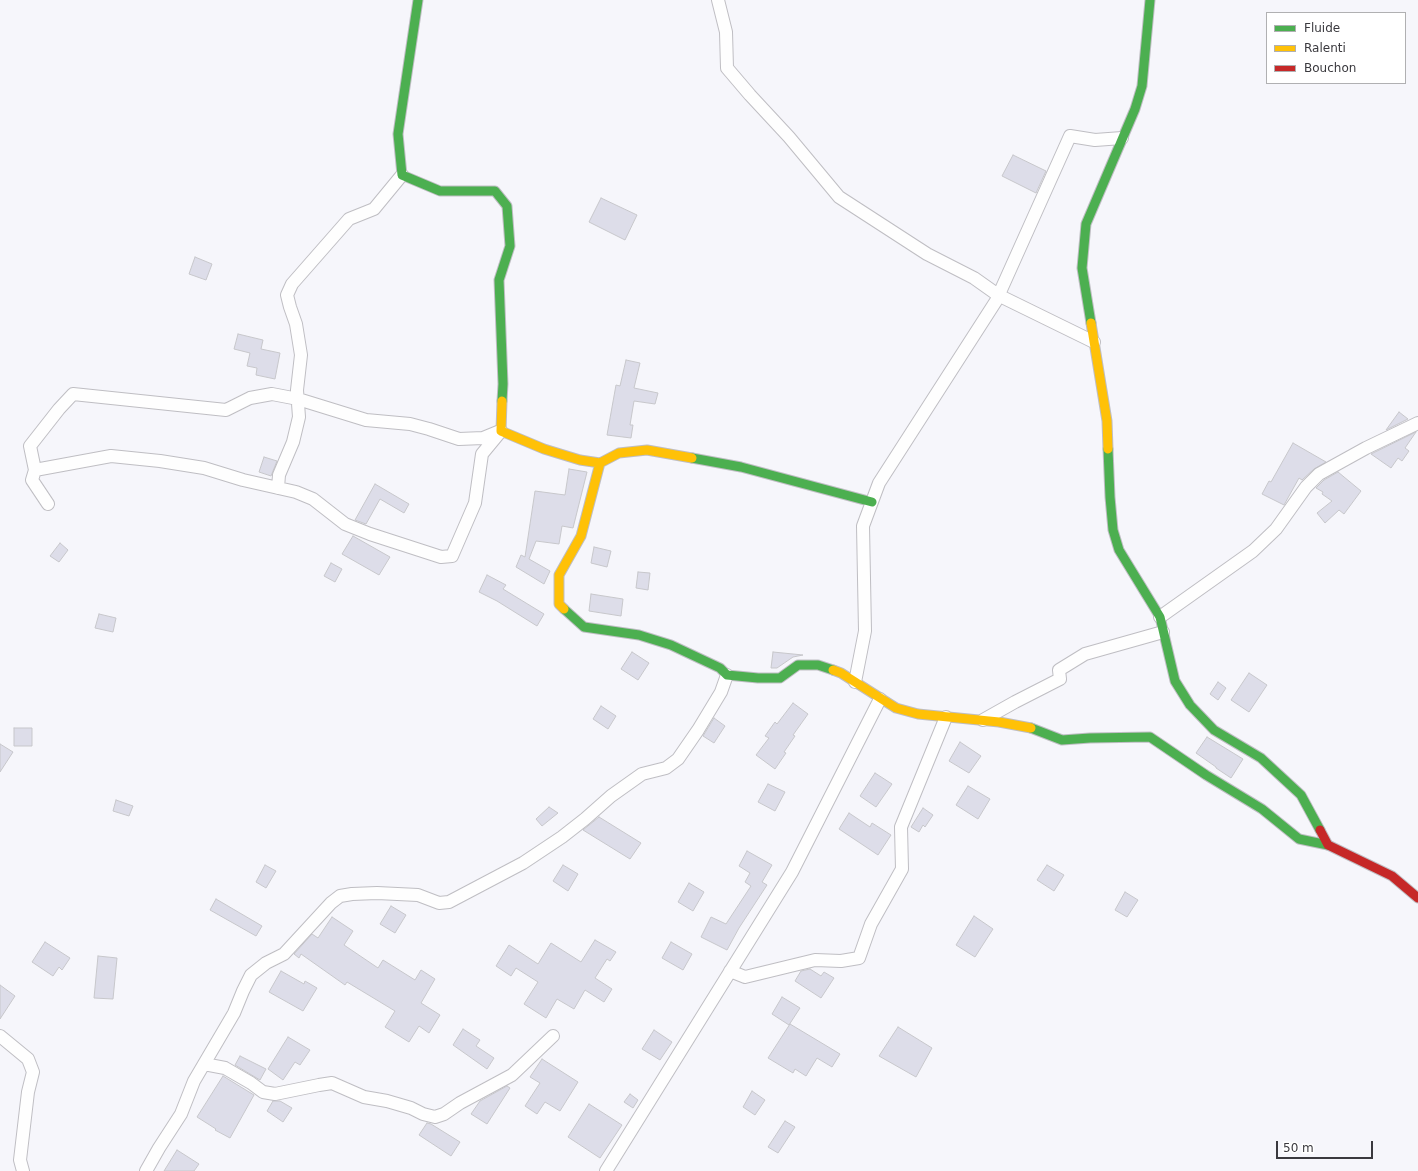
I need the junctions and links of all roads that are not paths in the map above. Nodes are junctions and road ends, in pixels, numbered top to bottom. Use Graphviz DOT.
graph roads {
  1 [pos="418,0"];
  2 [pos="718,0"];
  3 [pos="1150,0"];
  4 [pos="1122,138"];
  5 [pos="402,175"];
  6 [pos="998,295"];
  7 [pos="1094,342"];
  8 [pos="298,399"];
  9 [pos="1418,423"];
  10 [pos="501,431"];
  11 [pos="600,463"];
  12 [pos="35,470"];
  13 [pos="278,488"];
  14 [pos="872,502"];
  15 [pos="48,504"];
  16 [pos="1160,617"];
  17 [pos="1163,632"];
  18 [pos="727,675"];
  19 [pos="855,682"];
  20 [pos="880,699"];
  21 [pos="946,717"];
  22 [pos="983,720"];
  23 [pos="1328,845"];
  24 [pos="1418,898"];
  25 [pos="730,971"];
  26 [pos="0,1036"];
  27 [pos="553,1036"];
  28 [pos="204,1064"];
  29 [pos="23,1171"];
  30 [pos="146,1171"];
  31 [pos="606,1171"];
  1 -- 5 [label="street"];
  2 -- 6 [label="street"];
  3 -- 4 [label="street"];
  4 -- 6 [label="street"];
  4 -- 7 [label="street"];
  5 -- 8 [label="street"];
  5 -- 10 [label="street"];
  6 -- 7 [label="street"];
  6 -- 14 [label="street"];
  7 -- 16 [label="street"];
  8 -- 10 [label="street"];
  8 -- 12 [label="street"];
  8 -- 13 [label="street"];
  9 -- 16 [label="street"];
  10 -- 11 [label="street"];
  10 -- 13 [label="street"];
  11 -- 14 [label="street"];
  11 -- 18 [label="street"];
  12 -- 13 [label="street"];
  12 -- 15 [label="street"];
  14 -- 19 [label="street"];
  16 -- 17 [label="street"];
  17 -- 22 [label="street"];
  17 -- 23 [label="street"];
  18 -- 19 [label="street"];
  18 -- 28 [label="street"];
  19 -- 20 [label="street"];
  20 -- 21 [label="street"];
  20 -- 25 [label="street"];
  21 -- 22 [label="street"];
  21 -- 25 [label="street"];
  22 -- 23 [label="street"];
  23 -- 24 [label="street"];
  25 -- 31 [label="street"];
  26 -- 29 [label="street"];
  27 -- 28 [label="street"];
  28 -- 30 [label="street"];
}
